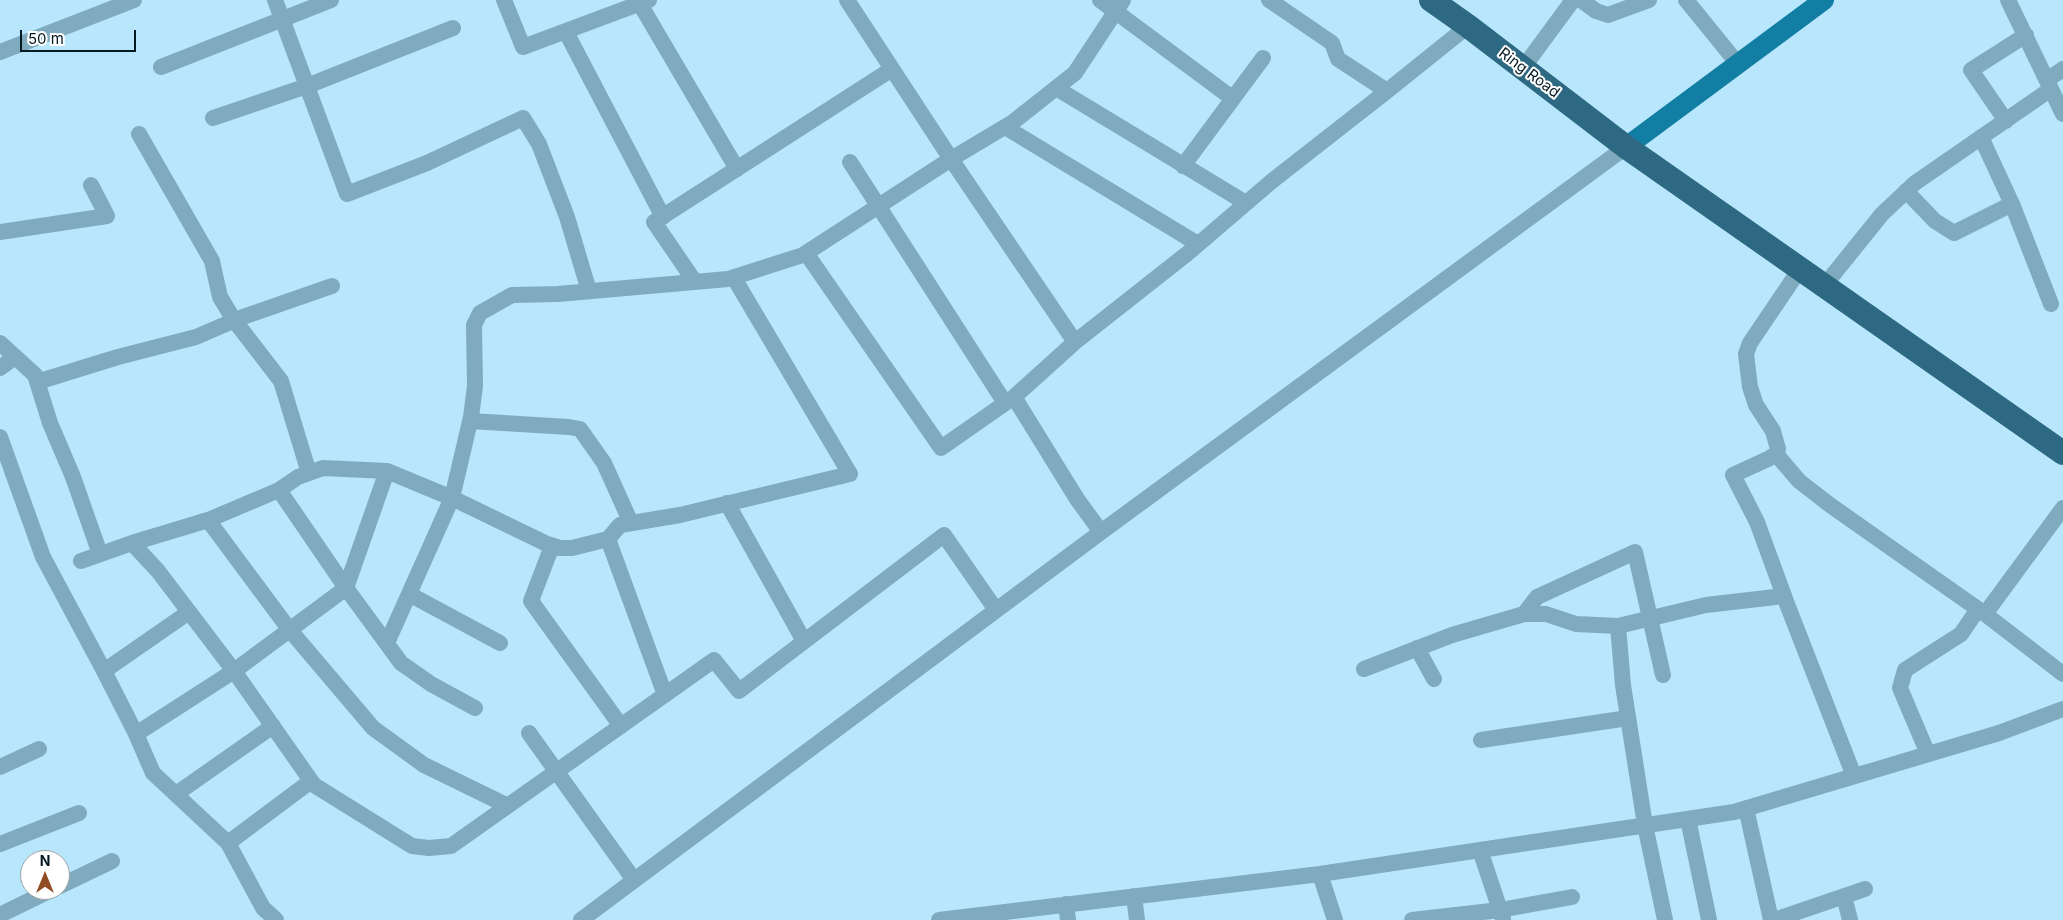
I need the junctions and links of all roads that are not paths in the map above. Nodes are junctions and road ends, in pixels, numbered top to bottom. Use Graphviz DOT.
graph roads {
  1 [pos="134,0"];
  2 [pos="274,0"];
  3 [pos="331,0"];
  4 [pos="504,0"];
  5 [pos="847,0"];
  6 [pos="1100,0"];
  7 [pos="1269,0"];
  8 [pos="1430,0"];
  9 [pos="1573,0"];
  10 [pos="1581,0"];
  11 [pos="1649,0"];
  12 [pos="1686,0"];
  13 [pos="2008,0"];
  14 [pos="644,2"];
  15 [pos="1816,2"];
  16 [pos="1119,6"];
  17 [pos="282,20"];
  18 [pos="1468,26"];
  19 [pos="454,28"];
  20 [pos="566,32"];
  21 [pos="2026,35"];
  22 [pos="0,52"];
  23 [pos="1263,58"];
  24 [pos="1738,64"];
  25 [pos="161,67"];
  26 [pos="1524,68"];
  27 [pos="892,69"];
  28 [pos="2063,69"];
  29 [pos="2049,85"];
  30 [pos="307,86"];
  31 [pos="1056,88"];
  32 [pos="1388,91"];
  33 [pos="1232,98"];
  34 [pos="2063,114"];
  35 [pos="212,118"];
  36 [pos="2006,121"];
  37 [pos="1005,127"];
  38 [pos="139,134"];
  39 [pos="1981,137"];
  40 [pos="1626,147"];
  41 [pos="952,159"];
  42 [pos="850,162"];
  43 [pos="1183,166"];
  44 [pos="737,169"];
  45 [pos="92,185"];
  46 [pos="1906,191"];
  47 [pos="1246,203"];
  48 [pos="2012,204"];
  49 [pos="879,206"];
  50 [pos="663,217"];
  51 [pos="0,232"];
  52 [pos="1198,244"];
  53 [pos="806,253"];
  54 [pos="1800,269"];
  55 [pos="734,278"];
  56 [pos="695,282"];
  57 [pos="332,286"];
  58 [pos="1824,286"];
  59 [pos="590,291"];
  60 [pos="2051,304"];
  61 [pos="234,320"];
  62 [pos="1075,342"];
  63 [pos="0,343"];
  64 [pos="15,357"];
  65 [pos="0,368"];
  66 [pos="37,382"];
  67 [pos="1010,400"];
  68 [pos="470,421"];
  69 [pos="0,438"];
  70 [pos="2063,453"];
  71 [pos="1776,454"];
  72 [pos="387,470"];
  73 [pos="309,473"];
  74 [pos="279,490"];
  75 [pos="452,498"];
  76 [pos="727,503"];
  77 [pos="2063,508"];
  78 [pos="208,520"];
  79 [pos="631,523"];
  80 [pos="1100,532"];
  81 [pos="608,539"];
  82 [pos="132,542"];
  83 [pos="552,546"];
  84 [pos="100,554"];
  85 [pos="81,560"];
  86 [pos="346,588"];
  87 [pos="409,594"];
  88 [pos="1784,596"];
  89 [pos="996,610"];
  90 [pos="189,612"];
  91 [pos="1981,612"];
  92 [pos="1524,614"];
  93 [pos="1650,618"];
  94 [pos="1618,626"];
  95 [pos="290,629"];
  96 [pos="804,642"];
  97 [pos="388,643"];
  98 [pos="500,643"];
  99 [pos="1417,648"];
  100 [pos="1364,669"];
  101 [pos="234,670"];
  102 [pos="104,671"];
  103 [pos="2063,674"];
  104 [pos="1663,675"];
  105 [pos="1434,679"];
  106 [pos="665,695"];
  107 [pos="475,708"];
  108 [pos="2063,709"];
  109 [pos="1628,718"];
  110 [pos="273,726"];
  111 [pos="621,726"];
  112 [pos="529,732"];
  113 [pos="136,734"];
  114 [pos="1481,740"];
  115 [pos="39,749"];
  116 [pos="1928,754"];
  117 [pos="0,767"];
  118 [pos="557,772"];
  119 [pos="1854,776"];
  120 [pos="311,781"];
  121 [pos="176,794"];
  122 [pos="508,806"];
  123 [pos="1746,808"];
  124 [pos="79,813"];
  125 [pos="1688,819"];
  126 [pos="1645,825"];
  127 [pos="228,843"];
  128 [pos="0,844"];
  129 [pos="1480,850"];
  130 [pos="112,860"];
  131 [pos="1320,874"];
  132 [pos="634,880"];
  133 [pos="70,881"];
  134 [pos="1865,889"];
  135 [pos="1134,896"];
  136 [pos="1844,896"];
  137 [pos="1572,897"];
  138 [pos="31,900"];
  139 [pos="1067,912"];
  140 [pos="0,915"];
  141 [pos="1501,915"];
  142 [pos="997,916"];
  143 [pos="276,920"];
  144 [pos="581,920"];
  145 [pos="939,920"];
  146 [pos="1137,920"];
  147 [pos="1335,920"];
  148 [pos="1412,920"];
  149 [pos="1665,920"];
  150 [pos="1708,920"];
  151 [pos="1772,920"];
  152 [pos="1850,920"];
  1 -- 22 [label="street"];
  2 -- 17 [label="street"];
  3 -- 17 [label="street"];
  4 -- 20 [label="street"];
  5 -- 27 [label="street"];
  6 -- 16 [label="street"];
  7 -- 32 [label="street"];
  8 -- 18 [label="highway, Ring Road"];
  9 -- 26 [label="street"];
  10 -- 11 [label="street"];
  12 -- 24 [label="street"];
  13 -- 21 [label="street"];
  14 -- 20 [label="street"];
  14 -- 44 [label="street"];
  15 -- 24 [label="main road"];
  16 -- 31 [label="street"];
  16 -- 33 [label="street"];
  17 -- 25 [label="street"];
  17 -- 30 [label="street"];
  18 -- 26 [label="highway, Ring Road"];
  18 -- 32 [label="street"];
  19 -- 30 [label="street"];
  20 -- 50 [label="street"];
  21 -- 29 [label="street"];
  21 -- 36 [label="street"];
  23 -- 33 [label="street"];
  24 -- 40 [label="main road"];
  26 -- 40 [label="highway, Ring Road"];
  27 -- 41 [label="street"];
  27 -- 44 [label="street"];
  28 -- 29 [label="street"];
  29 -- 34 [label="street"];
  29 -- 36 [label="street"];
  30 -- 35 [label="street"];
  30 -- 59 [label="street"];
  31 -- 37 [label="street"];
  31 -- 43 [label="street"];
  32 -- 47 [label="street"];
  33 -- 43 [label="street"];
  36 -- 39 [label="street"];
  37 -- 41 [label="street"];
  37 -- 52 [label="street"];
  38 -- 61 [label="street"];
  39 -- 46 [label="street"];
  39 -- 48 [label="street"];
  40 -- 54 [label="highway, Ring Road"];
  40 -- 80 [label="street"];
  41 -- 49 [label="street"];
  41 -- 62 [label="street"];
  42 -- 49 [label="street"];
  43 -- 47 [label="street"];
  44 -- 50 [label="street"];
  45 -- 51 [label="street"];
  46 -- 48 [label="street"];
  46 -- 58 [label="street"];
  47 -- 52 [label="street"];
  48 -- 60 [label="street"];
  49 -- 53 [label="street"];
  49 -- 67 [label="street"];
  50 -- 56 [label="street"];
  52 -- 62 [label="street"];
  53 -- 55 [label="street"];
  53 -- 67 [label="street"];
  54 -- 58 [label="highway, Ring Road"];
  54 -- 71 [label="street"];
  55 -- 56 [label="street"];
  55 -- 76 [label="street"];
  56 -- 59 [label="street"];
  57 -- 61 [label="street"];
  58 -- 70 [label="highway, Ring Road"];
  59 -- 68 [label="street"];
  61 -- 66 [label="street"];
  61 -- 73 [label="street"];
  62 -- 67 [label="street"];
  63 -- 64 [label="street"];
  64 -- 65 [label="street"];
  64 -- 66 [label="street"];
  66 -- 84 [label="street"];
  67 -- 80 [label="street"];
  68 -- 75 [label="street"];
  68 -- 79 [label="street"];
  69 -- 102 [label="street"];
  71 -- 88 [label="street"];
  71 -- 91 [label="street"];
  72 -- 73 [label="street"];
  72 -- 75 [label="street"];
  72 -- 86 [label="street"];
  73 -- 74 [label="street"];
  74 -- 78 [label="street"];
  74 -- 86 [label="street"];
  75 -- 83 [label="street"];
  75 -- 87 [label="street"];
  76 -- 79 [label="street"];
  76 -- 96 [label="street"];
  77 -- 91 [label="street"];
  78 -- 82 [label="street"];
  78 -- 95 [label="street"];
  79 -- 81 [label="street"];
  80 -- 89 [label="street"];
  81 -- 83 [label="street"];
  81 -- 106 [label="street"];
  82 -- 84 [label="street"];
  82 -- 90 [label="street"];
  83 -- 111 [label="street"];
  84 -- 85 [label="street"];
  86 -- 95 [label="street"];
  86 -- 97 [label="street"];
  87 -- 97 [label="street"];
  87 -- 98 [label="street"];
  88 -- 93 [label="street"];
  88 -- 119 [label="street"];
  89 -- 96 [label="street"];
  89 -- 132 [label="street"];
  90 -- 101 [label="street"];
  90 -- 102 [label="street"];
  91 -- 103 [label="street"];
  91 -- 116 [label="street"];
  92 -- 93 [label="street"];
  92 -- 94 [label="street"];
  92 -- 99 [label="street"];
  93 -- 94 [label="street"];
  93 -- 104 [label="street"];
  94 -- 109 [label="street"];
  95 -- 101 [label="street"];
  95 -- 122 [label="street"];
  96 -- 106 [label="street"];
  97 -- 107 [label="street"];
  99 -- 100 [label="street"];
  99 -- 105 [label="street"];
  101 -- 110 [label="street"];
  101 -- 113 [label="street"];
  102 -- 113 [label="street"];
  106 -- 111 [label="street"];
  108 -- 116 [label="street"];
  109 -- 114 [label="street"];
  109 -- 126 [label="street"];
  110 -- 120 [label="street"];
  110 -- 121 [label="street"];
  111 -- 118 [label="street"];
  112 -- 118 [label="street"];
  113 -- 121 [label="street"];
  115 -- 117 [label="street"];
  116 -- 119 [label="street"];
  118 -- 122 [label="street"];
  118 -- 132 [label="street"];
  119 -- 123 [label="street"];
  120 -- 122 [label="street"];
  120 -- 127 [label="street"];
  121 -- 127 [label="street"];
  123 -- 125 [label="street"];
  123 -- 151 [label="street"];
  124 -- 128 [label="street"];
  125 -- 126 [label="street"];
  125 -- 150 [label="street"];
  126 -- 129 [label="street"];
  126 -- 149 [label="street"];
  127 -- 143 [label="street"];
  129 -- 131 [label="street"];
  129 -- 141 [label="street"];
  130 -- 133 [label="street"];
  131 -- 135 [label="street"];
  131 -- 147 [label="street"];
  132 -- 144 [label="street"];
  134 -- 136 [label="street"];
  135 -- 139 [label="street"];
  135 -- 146 [label="street"];
  136 -- 151 [label="street"];
  136 -- 152 [label="street"];
  137 -- 141 [label="street"];
  138 -- 140 [label="street"];
  139 -- 142 [label="street"];
  141 -- 148 [label="street"];
  142 -- 145 [label="street"];
}
